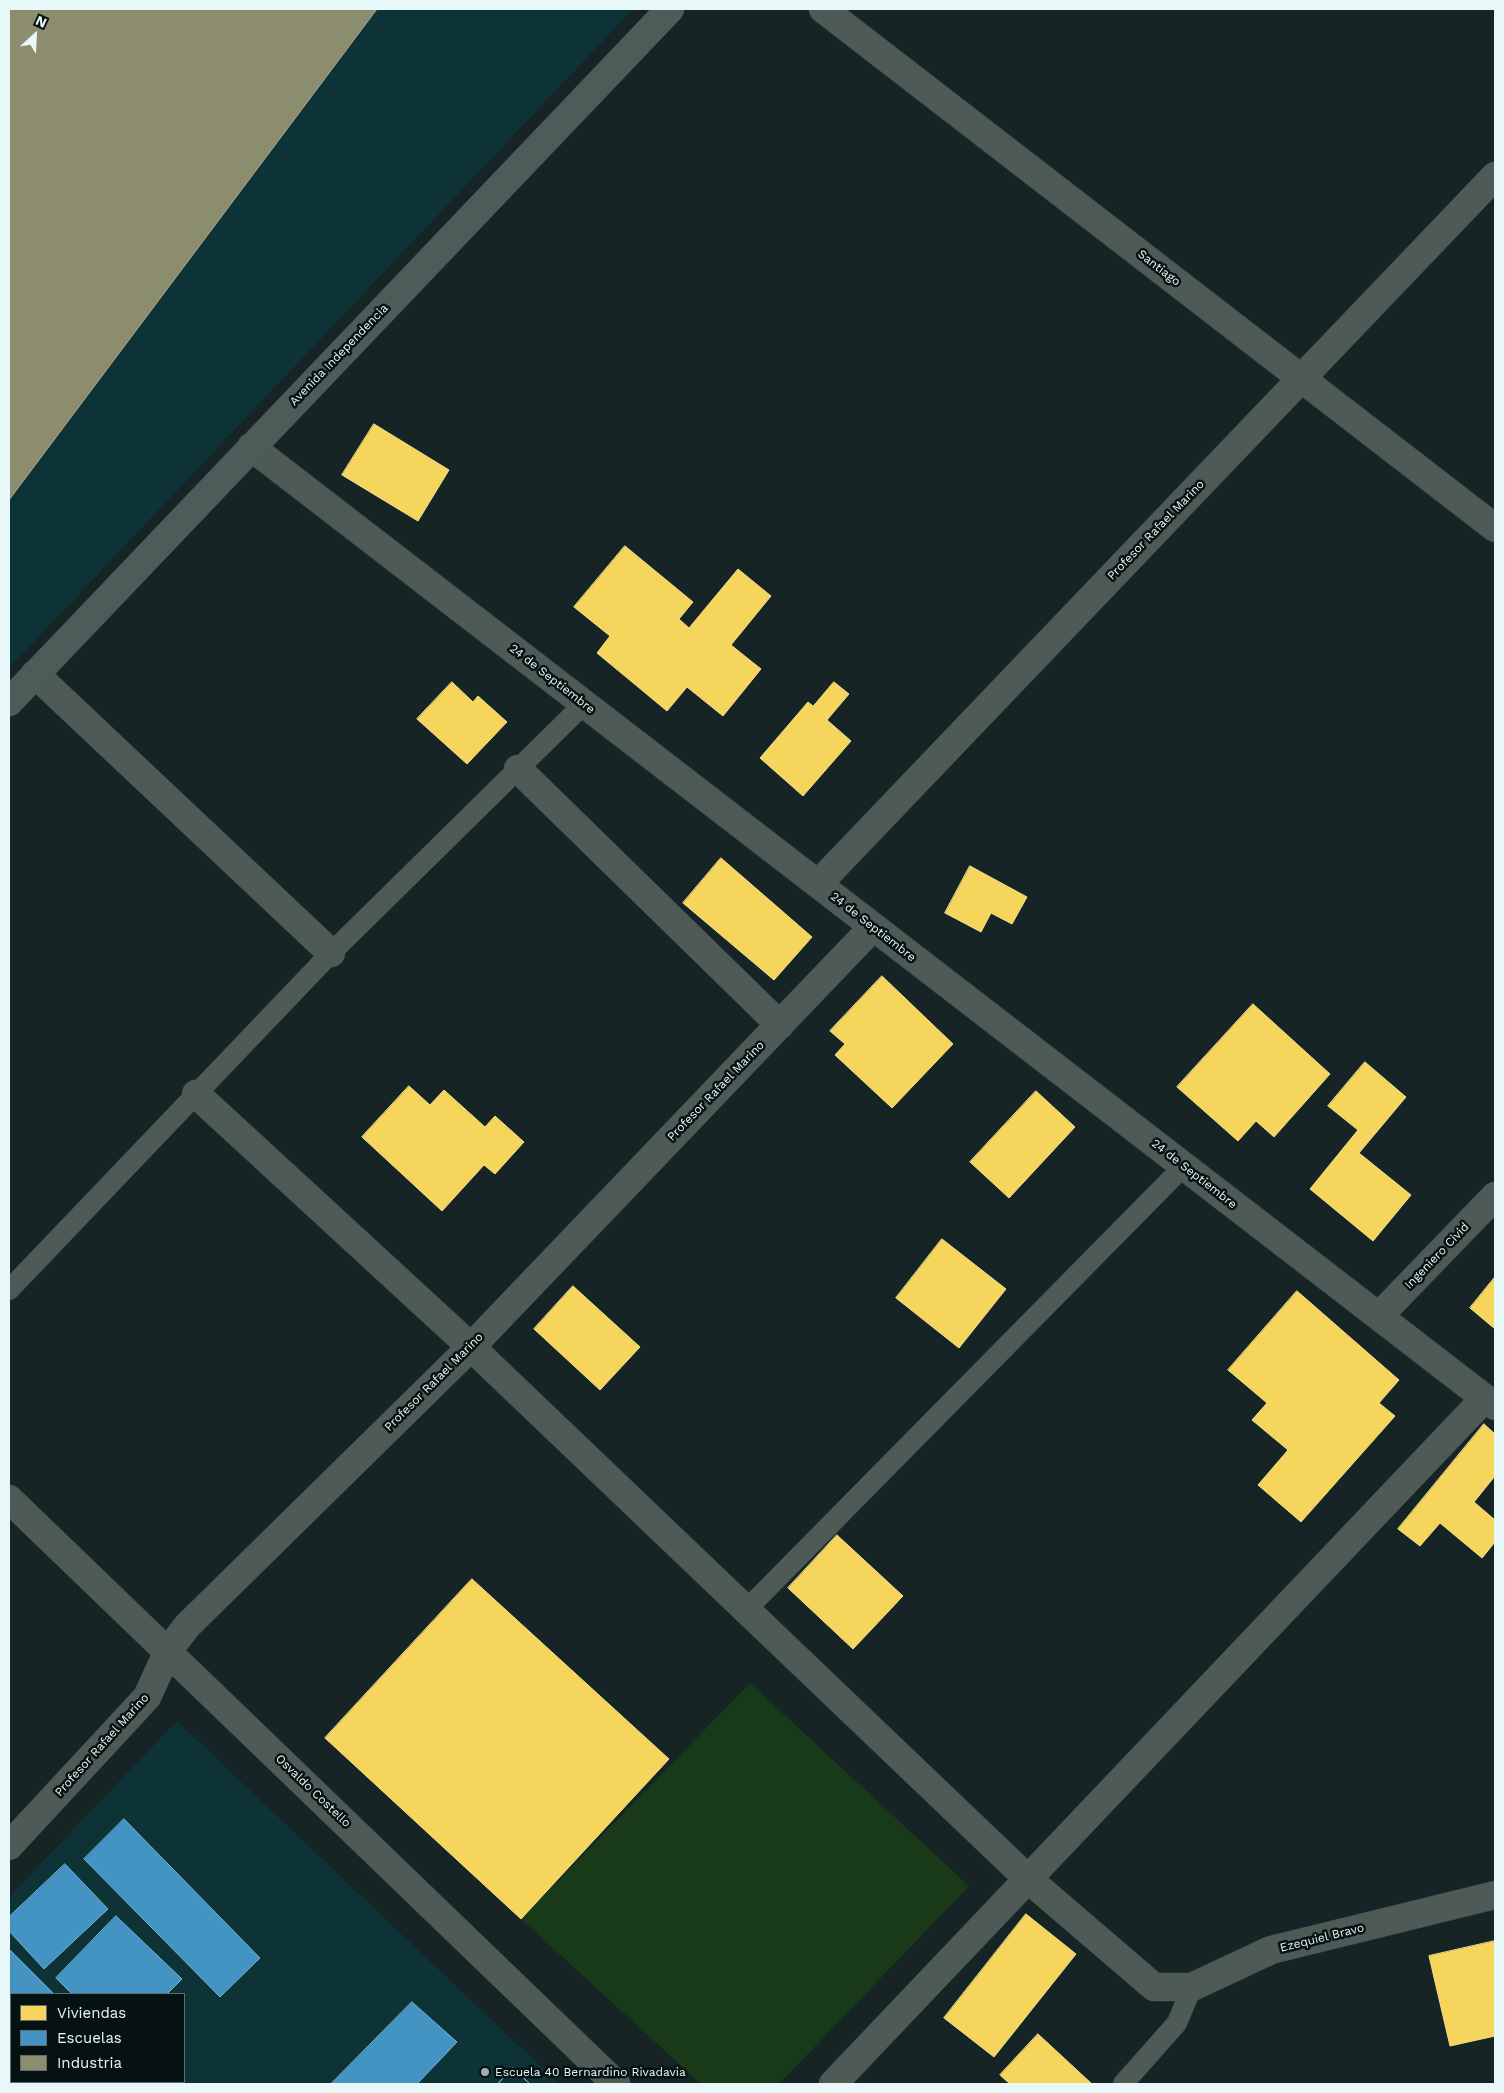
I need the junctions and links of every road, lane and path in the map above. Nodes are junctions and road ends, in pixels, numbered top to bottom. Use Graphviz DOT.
graph roads {
  1 [pos="670,9"];
  2 [pos="823,9"];
  3 [pos="1495,176"];
  4 [pos="1301,378"];
  5 [pos="251,447"];
  6 [pos="1495,528"];
  7 [pos="35,674"];
  8 [pos="9,702"];
  9 [pos="584,704"];
  10 [pos="518,769"];
  11 [pos="818,884"];
  12 [pos="873,927"];
  13 [pos="331,953"];
  14 [pos="780,1025"];
  15 [pos="196,1094"];
  16 [pos="1184,1166"];
  17 [pos="1495,1196"];
  18 [pos="9,1290"];
  19 [pos="1379,1316"];
  20 [pos="471,1347"];
  21 [pos="1490,1402"];
  22 [pos="9,1498"];
  23 [pos="746,1610"];
  24 [pos="168,1651"];
  25 [pos="9,1846"];
  26 [pos="1028,1879"];
  27 [pos="1495,1895"];
  28 [pos="1192,1988"];
  29 [pos="616,2084"];
  30 [pos="833,2084"];
  31 [pos="1123,2084"];
  1 -- 5 [label="street, Avenida Independencia"];
  2 -- 4 [label="street, Santiago"];
  3 -- 4 [label="street, Profesor Rafael Marino"];
  4 -- 6 [label="street, Santiago"];
  4 -- 11 [label="street, Profesor Rafael Marino"];
  5 -- 7 [label="street, Avenida Independencia"];
  5 -- 9 [label="street, 24 de Septiembre"];
  7 -- 8 [label="street, Avenida Independencia"];
  7 -- 13 [label="street"];
  9 -- 10 [label="lane"];
  9 -- 11 [label="street, 24 de Septiembre"];
  10 -- 13 [label="lane"];
  10 -- 14 [label="street"];
  11 -- 12 [label="street, 24 de Septiembre"];
  12 -- 14 [label="street, Profesor Rafael Marino"];
  12 -- 16 [label="street, 24 de Septiembre"];
  13 -- 15 [label="lane"];
  14 -- 20 [label="street, Profesor Rafael Marino"];
  15 -- 18 [label="lane"];
  15 -- 20 [label="street"];
  16 -- 19 [label="street, 24 de Septiembre"];
  16 -- 23 [label="lane"];
  17 -- 19 [label="street, Ingeniero Civid"];
  19 -- 21 [label="street, 24 de Septiembre"];
  20 -- 23 [label="street"];
  20 -- 24 [label="street, Profesor Rafael Marino"];
  21 -- 26 [label="street"];
  22 -- 24 [label="street, Osvaldo Costello"];
  23 -- 26 [label="street"];
  24 -- 25 [label="street, Profesor Rafael Marino"];
  24 -- 29 [label="street, Osvaldo Costello"];
  26 -- 28 [label="street, Ezequiel Bravo"];
  26 -- 30 [label="street"];
  27 -- 28 [label="street, Ezequiel Bravo"];
  28 -- 31 [label="lane"];
}
